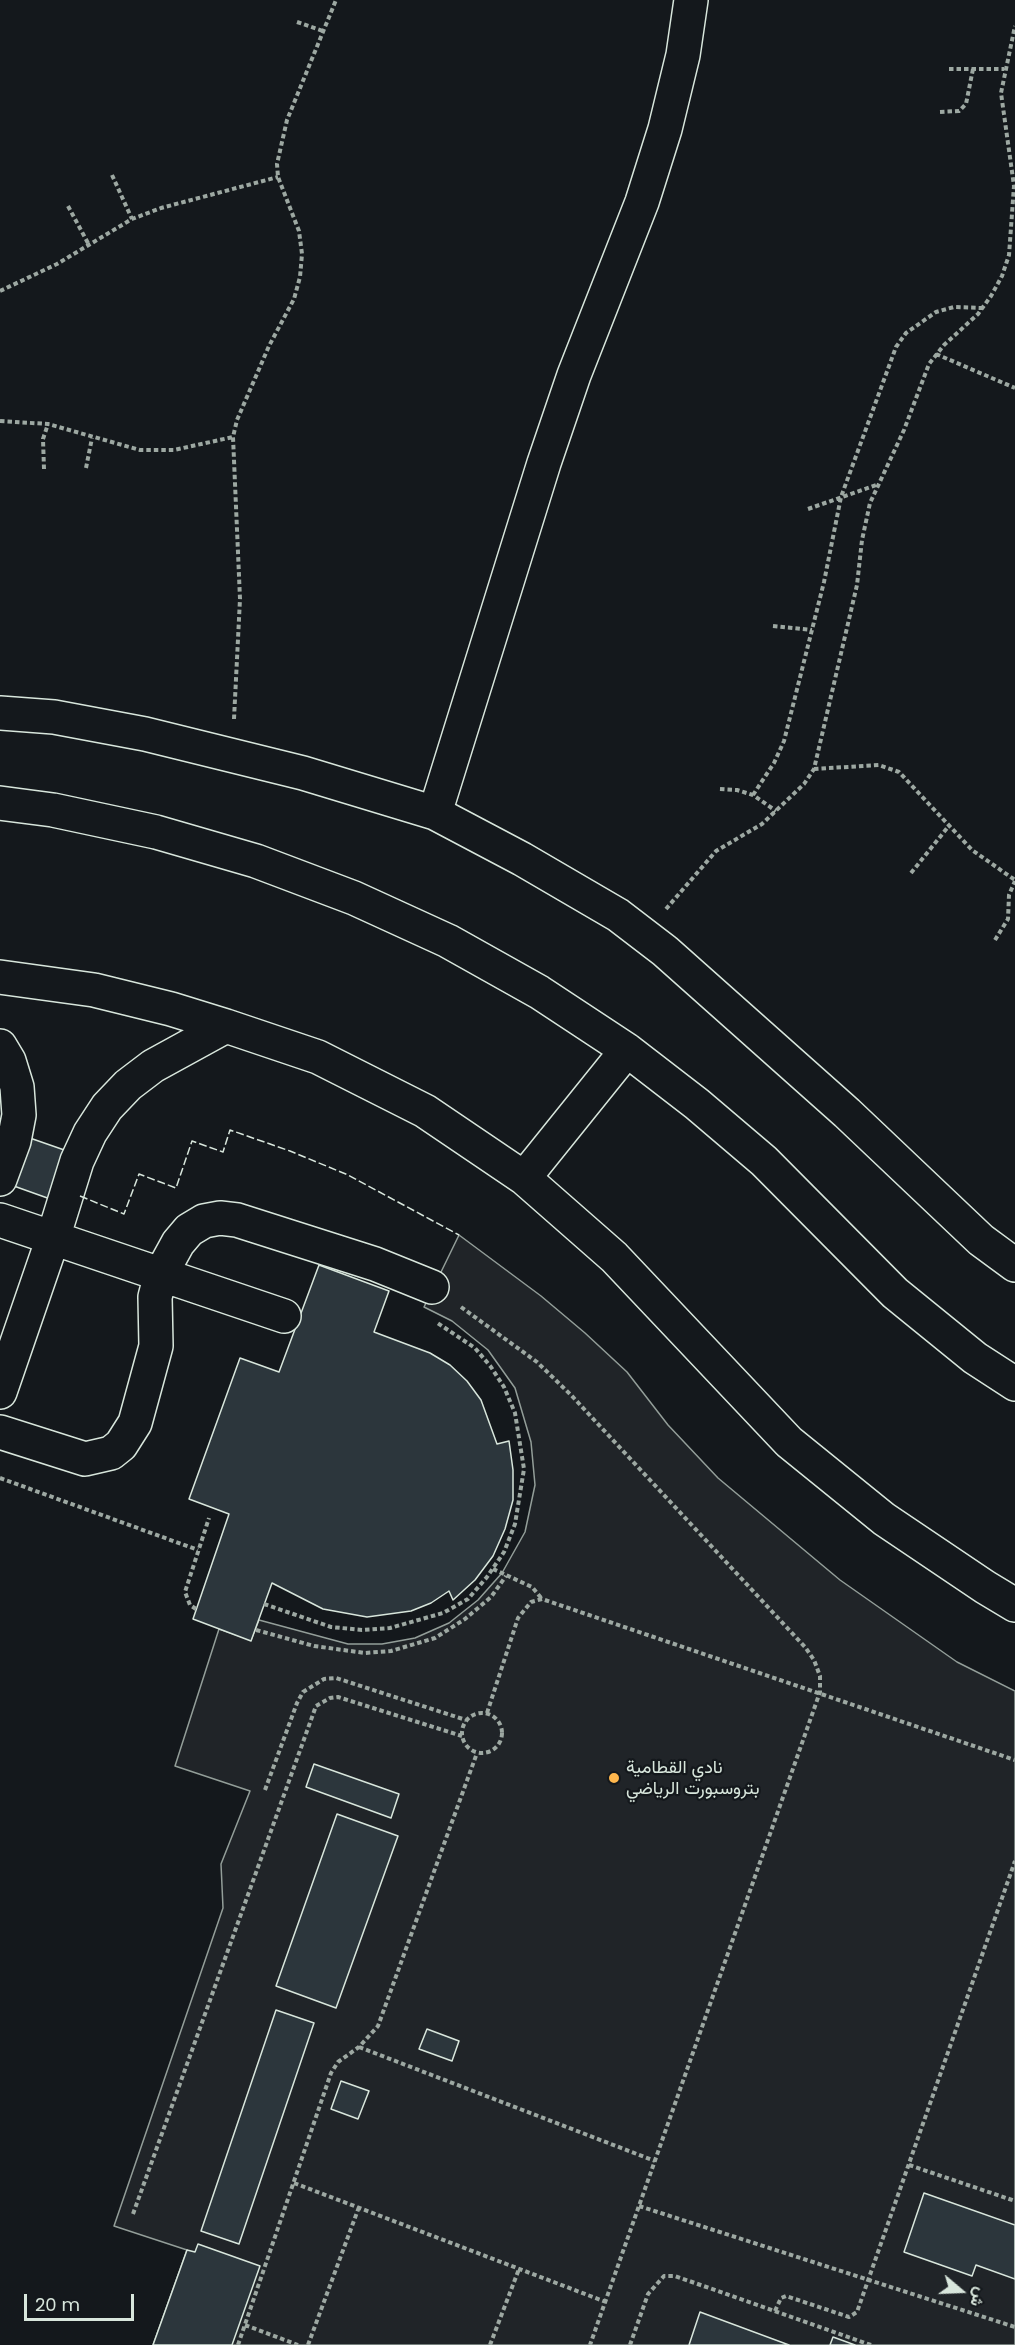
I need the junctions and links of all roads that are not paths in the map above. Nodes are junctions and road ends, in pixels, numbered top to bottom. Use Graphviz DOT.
graph roads {
  1 [pos="691,0"];
  2 [pos="0,713"];
  3 [pos="0,802"];
  4 [pos="435,813"];
  5 [pos="0,976"];
  6 [pos="226,1026"];
  7 [pos="0,1046"];
  8 [pos="627,1050"];
  9 [pos="524,1178"];
  10 [pos="0,1179"];
  11 [pos="0,1221"];
  12 [pos="53,1238"];
  13 [pos="1015,1265"];
  14 [pos="161,1274"];
  15 [pos="422,1283"];
  16 [pos="284,1316"];
  17 [pos="1015,1384"];
  18 [pos="0,1392"];
  19 [pos="0,1432"];
  20 [pos="1015,1605"];
  1 -- 4 [label="street"];
  2 -- 4 [label="street"];
  3 -- 8 [label="street"];
  4 -- 13 [label="street"];
  5 -- 6 [label="street"];
  6 -- 9 [label="street"];
  6 -- 12 [label="street"];
  7 -- 10 [label="street"];
  8 -- 9 [label="street"];
  8 -- 17 [label="street"];
  9 -- 20 [label="street"];
  11 -- 12 [label="street"];
  12 -- 14 [label="street"];
  12 -- 18 [label="street"];
  14 -- 15 [label="street"];
  14 -- 16 [label="street"];
  14 -- 19 [label="street"];
}
